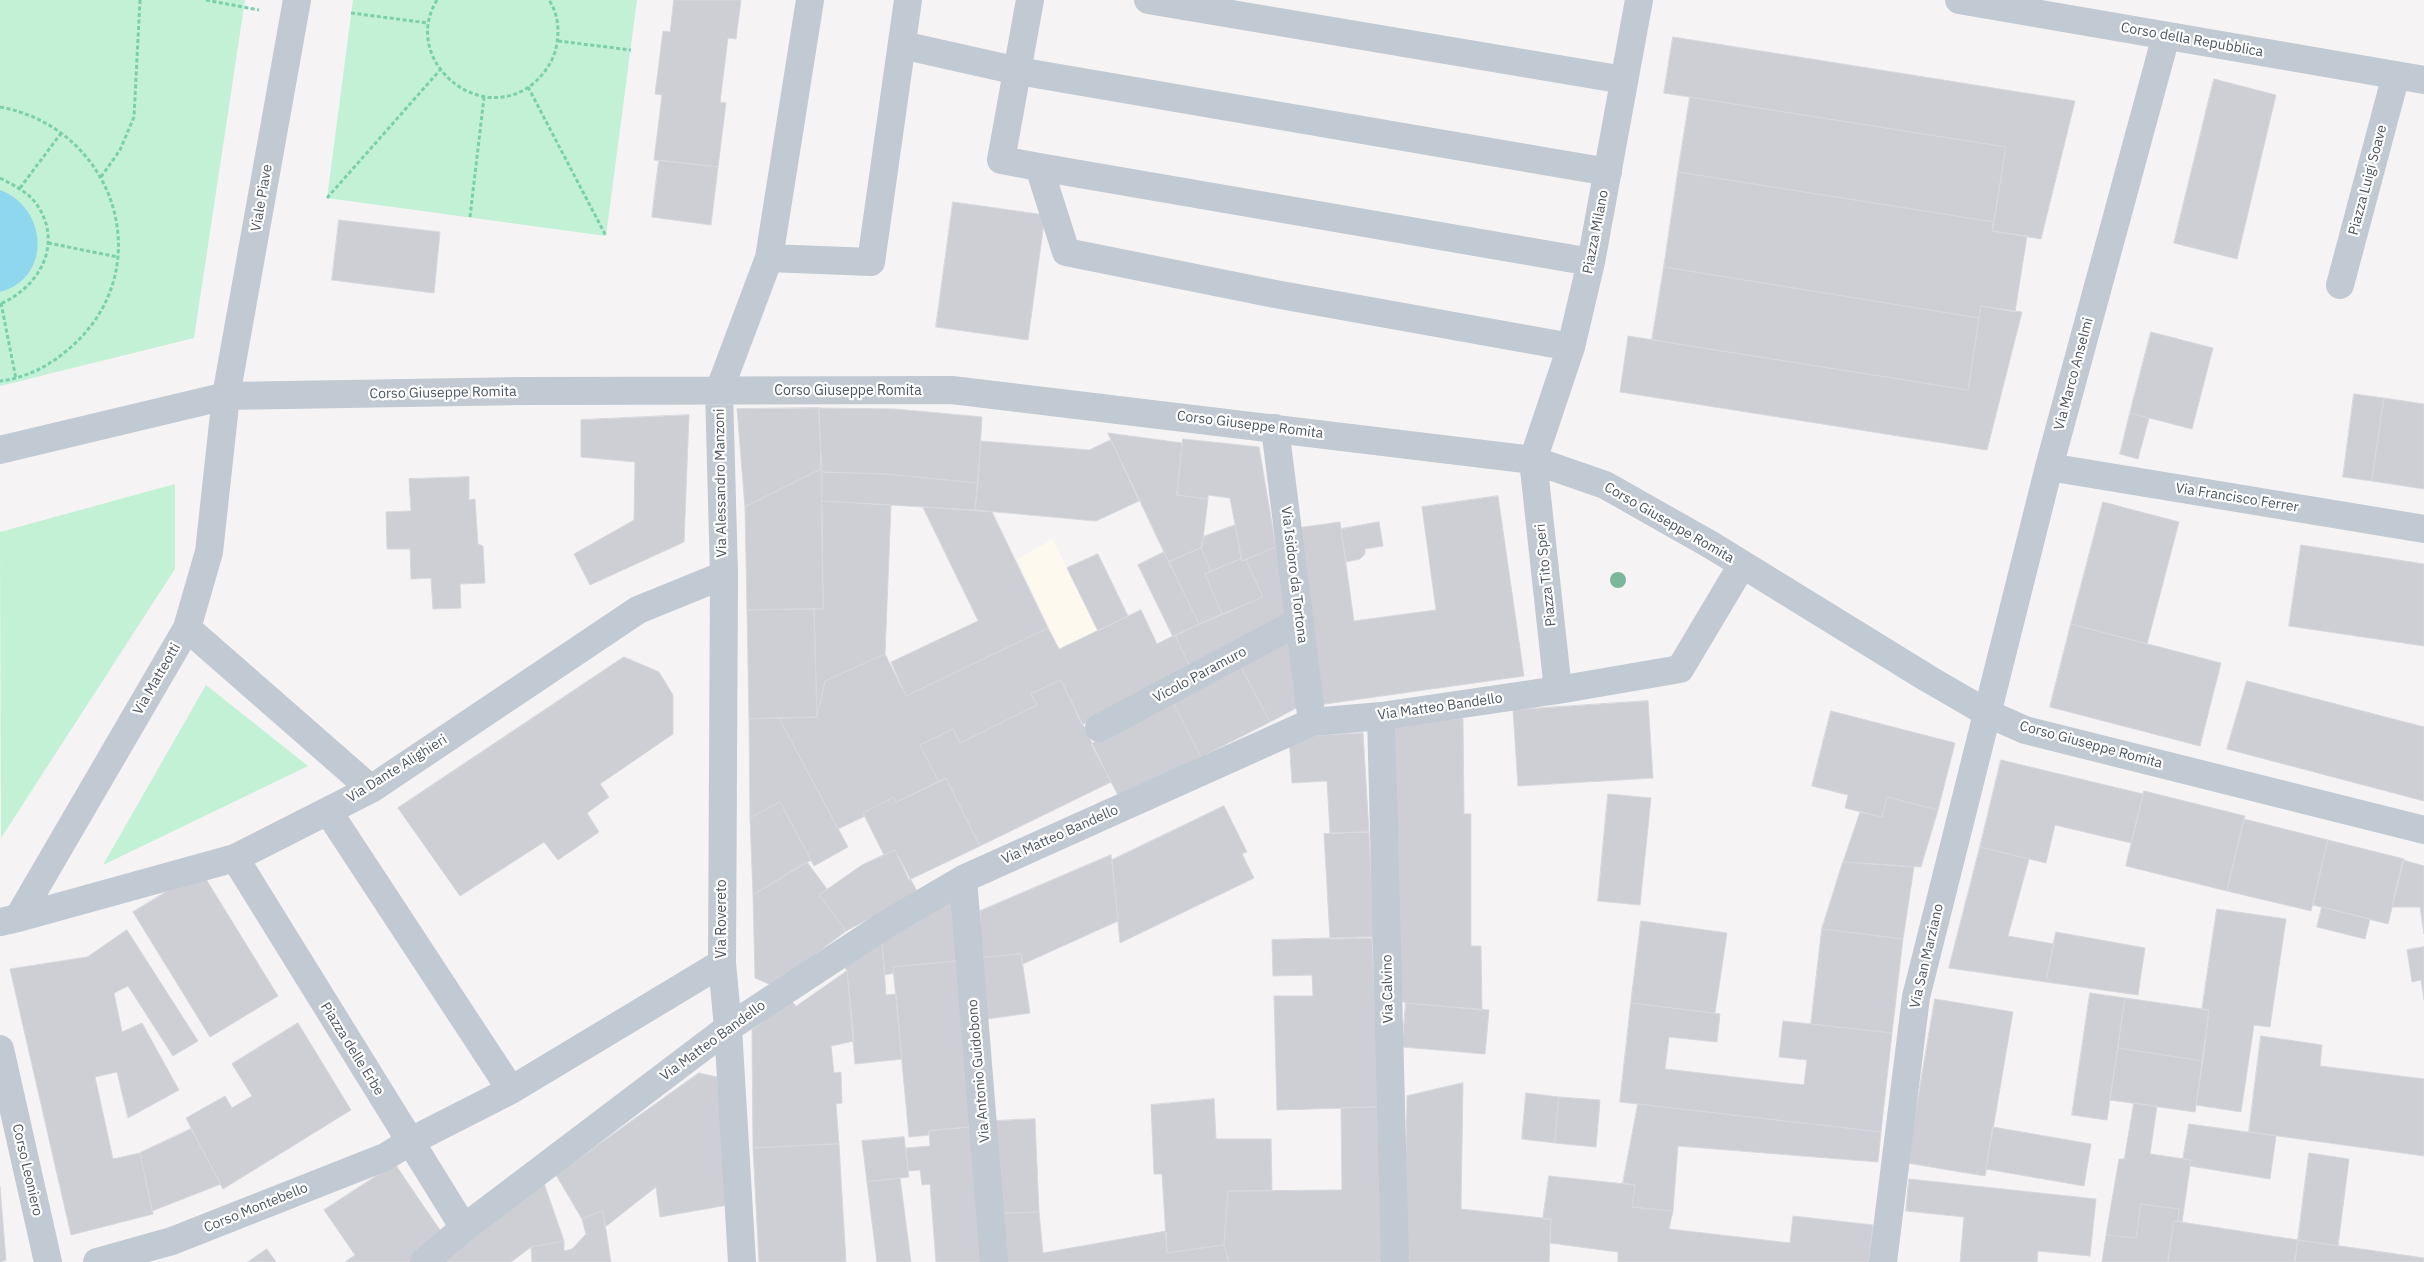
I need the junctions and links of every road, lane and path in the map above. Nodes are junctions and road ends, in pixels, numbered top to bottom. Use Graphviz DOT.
graph roads {
  1 [pos="140,0"];
  2 [pos="206,0"];
  3 [pos="436,0"];
  4 [pos="549,0"];
  5 [pos="810,0"];
  6 [pos="908,0"];
  7 [pos="1030,0"];
  8 [pos="1148,0"];
  9 [pos="1639,0"];
  10 [pos="1959,0"];
  11 [pos="296,8"];
  12 [pos="351,13"];
  13 [pos="428,23"];
  14 [pos="2166,36"];
  15 [pos="558,41"];
  16 [pos="902,45"];
  17 [pos="630,50"];
  18 [pos="440,70"];
  19 [pos="1018,71"];
  20 [pos="2396,75"];
  21 [pos="1624,80"];
  22 [pos="2424,80"];
  23 [pos="528,87"];
  24 [pos="484,97"];
  25 [pos="0,107"];
  26 [pos="62,132"];
  27 [pos="1039,167"];
  28 [pos="1608,172"];
  29 [pos="101,177"];
  30 [pos="0,178"];
  31 [pos="20,188"];
  32 [pos="327,198"];
  33 [pos="470,217"];
  34 [pos="606,236"];
  35 [pos="48,243"];
  36 [pos="118,257"];
  37 [pos="769,258"];
  38 [pos="1591,262"];
  39 [pos="2340,285"];
  40 [pos="0,304"];
  41 [pos="1571,347"];
  42 [pos="16,379"];
  43 [pos="0,381"];
  44 [pos="719,391"];
  45 [pos="226,396"];
  46 [pos="1274,428"];
  47 [pos="0,450"];
  48 [pos="1533,460"];
  49 [pos="2049,467"];
  50 [pos="2424,529"];
  51 [pos="1742,565"];
  52 [pos="724,575"];
  53 [pos="1300,622"];
  54 [pos="187,628"];
  55 [pos="1558,690"];
  56 [pos="1989,714"];
  57 [pos="1381,716"];
  58 [pos="1312,722"];
  59 [pos="1100,728"];
  60 [pos="371,789"];
  61 [pos="328,811"];
  62 [pos="2424,830"];
  63 [pos="235,858"];
  64 [pos="963,879"];
  65 [pos="9,920"];
  66 [pos="722,963"];
  67 [pos="728,1028"];
  68 [pos="0,1049"];
  69 [pos="511,1090"];
  70 [pos="409,1142"];
  71 [pos="464,1228"];
  72 [pos="48,1262"];
  73 [pos="97,1262"];
  74 [pos="424,1262"];
  75 [pos="742,1262"];
  76 [pos="994,1262"];
  77 [pos="1395,1262"];
  78 [pos="1883,1262"];
  1 -- 29 [label="path"];
  2 -- 11 [label="path"];
  3 -- 13 [label="path"];
  4 -- 15 [label="path"];
  5 -- 37 [label="street"];
  6 -- 16 [label="street"];
  7 -- 19 [label="street"];
  8 -- 21 [label="street"];
  9 -- 21 [label="street, Piazza Milano"];
  10 -- 14 [label="street, Corso della Repubblica"];
  11 -- 45 [label="street, Viale Piave"];
  12 -- 13 [label="path"];
  13 -- 18 [label="path"];
  14 -- 20 [label="street, Corso della Repubblica"];
  14 -- 49 [label="street, Via Marco Anselmi"];
  15 -- 17 [label="path"];
  15 -- 23 [label="path"];
  16 -- 19 [label="street"];
  16 -- 37 [label="street"];
  18 -- 24 [label="path"];
  18 -- 32 [label="path"];
  19 -- 27 [label="street"];
  19 -- 28 [label="street"];
  20 -- 22 [label="street, Corso della Repubblica"];
  20 -- 39 [label="street, Piazza Luigi Soave"];
  21 -- 28 [label="street, Piazza Milano"];
  23 -- 24 [label="path"];
  23 -- 34 [label="path"];
  24 -- 33 [label="path"];
  25 -- 26 [label="path"];
  26 -- 29 [label="path"];
  26 -- 31 [label="path"];
  27 -- 38 [label="street"];
  27 -- 41 [label="street"];
  28 -- 38 [label="street, Piazza Milano"];
  29 -- 36 [label="path"];
  30 -- 31 [label="path"];
  31 -- 35 [label="path"];
  35 -- 36 [label="path"];
  35 -- 40 [label="path"];
  36 -- 42 [label="path"];
  37 -- 44 [label="street"];
  38 -- 41 [label="street, Piazza Milano"];
  40 -- 42 [label="path"];
  41 -- 48 [label="street, Piazza Milano"];
  42 -- 43 [label="path"];
  44 -- 45 [label="street, Corso Giuseppe Romita"];
  44 -- 46 [label="street, Corso Giuseppe Romita"];
  44 -- 52 [label="street, Via Alessandro Manzoni"];
  45 -- 47 [label="street, Corso Giuseppe Romita"];
  45 -- 54 [label="street, Via Matteotti"];
  46 -- 48 [label="street, Corso Giuseppe Romita"];
  46 -- 53 [label="street, Via Isidoro da Tortona"];
  48 -- 51 [label="street, Corso Giuseppe Romita"];
  48 -- 55 [label="street, Piazza Tito Speri"];
  49 -- 50 [label="street, Via Francisco Ferrer"];
  49 -- 56 [label="street, Via Marco Anselmi"];
  51 -- 55 [label="street, Via Matteo Bandello"];
  51 -- 56 [label="street, Corso Giuseppe Romita"];
  52 -- 60 [label="street, Via Dante Alighieri"];
  52 -- 66 [label="street, Via Rovereto"];
  53 -- 58 [label="street, Via Isidoro da Tortona"];
  53 -- 59 [label="street, Vicolo Paramuro"];
  54 -- 60 [label="street"];
  54 -- 65 [label="street, Via Matteotti"];
  55 -- 57 [label="street, Via Matteo Bandello"];
  56 -- 62 [label="street, Corso Giuseppe Romita"];
  56 -- 78 [label="street, Via San Marziano"];
  57 -- 58 [label="street, Via Matteo Bandello"];
  57 -- 77 [label="street, Via Calvino"];
  58 -- 64 [label="street, Via Matteo Bandello"];
  60 -- 61 [label="street, Via Dante Alighieri"];
  61 -- 63 [label="street, Via Dante Alighieri"];
  61 -- 69 [label="street"];
  63 -- 65 [label="street, Via Dante Alighieri"];
  63 -- 70 [label="street, Piazza delle Erbe"];
  64 -- 67 [label="street, Via Matteo Bandello"];
  64 -- 76 [label="street, Via Antonio Guidobono"];
  66 -- 67 [label="street, Via Rovereto"];
  66 -- 69 [label="street"];
  67 -- 71 [label="street, Via Matteo Bandello"];
  67 -- 75 [label="street, Via Rovereto"];
  68 -- 72 [label="street, Corso Leoniero"];
  69 -- 70 [label="street"];
  70 -- 71 [label="street, Piazza delle Erbe"];
  70 -- 73 [label="street, Corso Montebello"];
  71 -- 74 [label="street, Via Matteo Bandello"];
}
